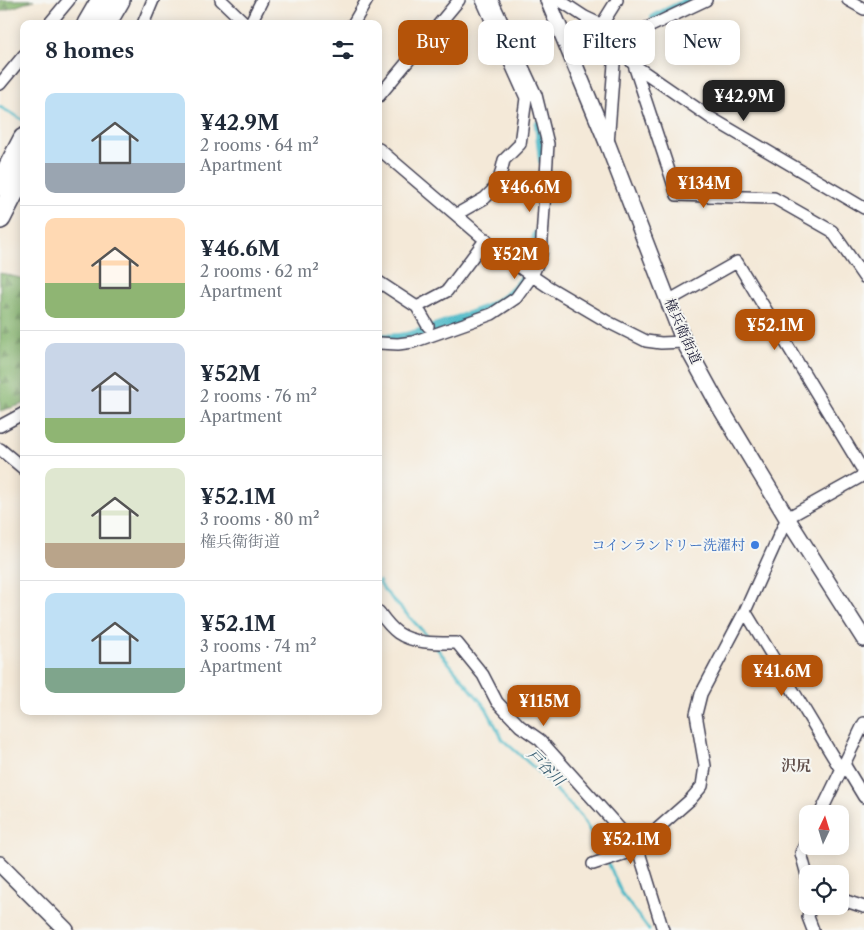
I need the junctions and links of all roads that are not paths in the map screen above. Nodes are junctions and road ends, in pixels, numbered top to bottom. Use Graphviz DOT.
graph roads {
  1 [pos="69,0"];
  2 [pos="102,0"];
  3 [pos="119,0"];
  4 [pos="153,0"];
  5 [pos="221,0"];
  6 [pos="262,0"];
  7 [pos="367,0"];
  8 [pos="459,0"];
  9 [pos="482,0"];
  10 [pos="492,0"];
  11 [pos="552,0"];
  12 [pos="617,0"];
  13 [pos="706,0"];
  14 [pos="848,0"];
  15 [pos="864,9"];
  16 [pos="52,20"];
  17 [pos="90,20"];
  18 [pos="107,20"];
  19 [pos="145,20"];
  20 [pos="242,20"];
  21 [pos="252,20"];
  22 [pos="355,20"];
  23 [pos="592,20"];
  24 [pos="604,20"];
  25 [pos="655,24"];
  26 [pos="20,60"];
  27 [pos="614,65"];
  28 [pos="634,65"];
  29 [pos="0,84"];
  30 [pos="382,92"];
  31 [pos="608,145"];
  32 [pos="20,147"];
  33 [pos="382,152"];
  34 [pos="20,179"];
  35 [pos="0,185"];
  36 [pos="864,208"];
  37 [pos="457,214"];
  38 [pos="0,218"];
  39 [pos="486,240"];
  40 [pos="532,276"];
  41 [pos="864,277"];
  42 [pos="382,284"];
  43 [pos="668,301"];
  44 [pos="417,307"];
  45 [pos="428,326"];
  46 [pos="684,342"];
  47 [pos="382,343"];
  48 [pos="20,415"];
  49 [pos="0,426"];
  50 [pos="0,449"];
  51 [pos="20,466"];
  52 [pos="864,474"];
  53 [pos="787,518"];
  54 [pos="745,611"];
  55 [pos="382,615"];
  56 [pos="864,639"];
  57 [pos="864,723"];
  58 [pos="842,767"];
  59 [pos="864,797"];
  60 [pos="824,805"];
  61 [pos="638,848"];
  62 [pos="801,855"];
  63 [pos="802,860"];
  64 [pos="598,863"];
  65 [pos="0,864"];
  66 [pos="804,865"];
  67 [pos="807,865"];
  68 [pos="849,903"];
  69 [pos="864,908"];
  70 [pos="808,915"];
  71 [pos="66,930"];
  72 [pos="663,930"];
  73 [pos="813,930"];
  1 -- 16 [label="street"];
  2 -- 17 [label="highway"];
  3 -- 18 [label="highway"];
  4 -- 19 [label="street"];
  5 -- 20 [label="street"];
  6 -- 21 [label="street"];
  7 -- 22 [label="street"];
  8 -- 30 [label="street"];
  9 -- 37 [label="street"];
  10 -- 40 [label="street"];
  11 -- 23 [label="street"];
  11 -- 31 [label="street, 権兵衛街道"];
  12 -- 24 [label="street"];
  13 -- 25 [label="street"];
  14 -- 15 [label="street"];
  26 -- 29 [label="street"];
  27 -- 31 [label="street"];
  28 -- 36 [label="street"];
  28 -- 41 [label="street"];
  31 -- 43 [label="street, 権兵衛街道"];
  32 -- 35 [label="highway"];
  33 -- 37 [label="street"];
  34 -- 38 [label="highway"];
  37 -- 39 [label="street"];
  39 -- 40 [label="street"];
  39 -- 44 [label="street"];
  40 -- 46 [label="street"];
  40 -- 47 [label="street"];
  42 -- 44 [label="street"];
  43 -- 46 [label="street, 権兵衛街道"];
  43 -- 52 [label="street"];
  44 -- 45 [label="street"];
  46 -- 53 [label="street, 権兵衛街道"];
  48 -- 49 [label="street"];
  50 -- 51 [label="street"];
  52 -- 53 [label="street"];
  53 -- 54 [label="street"];
  53 -- 56 [label="street, 権兵衛街道"];
  54 -- 58 [label="street"];
  54 -- 61 [label="street"];
  55 -- 61 [label="street"];
  57 -- 58 [label="street"];
  58 -- 59 [label="street"];
  58 -- 60 [label="street"];
  61 -- 64 [label="street"];
  61 -- 72 [label="street"];
  62 -- 63 [label="street"];
  63 -- 66 [label="street"];
  63 -- 67 [label="street"];
  65 -- 71 [label="street"];
  68 -- 69 [label="street"];
  70 -- 73 [label="street"];
}
